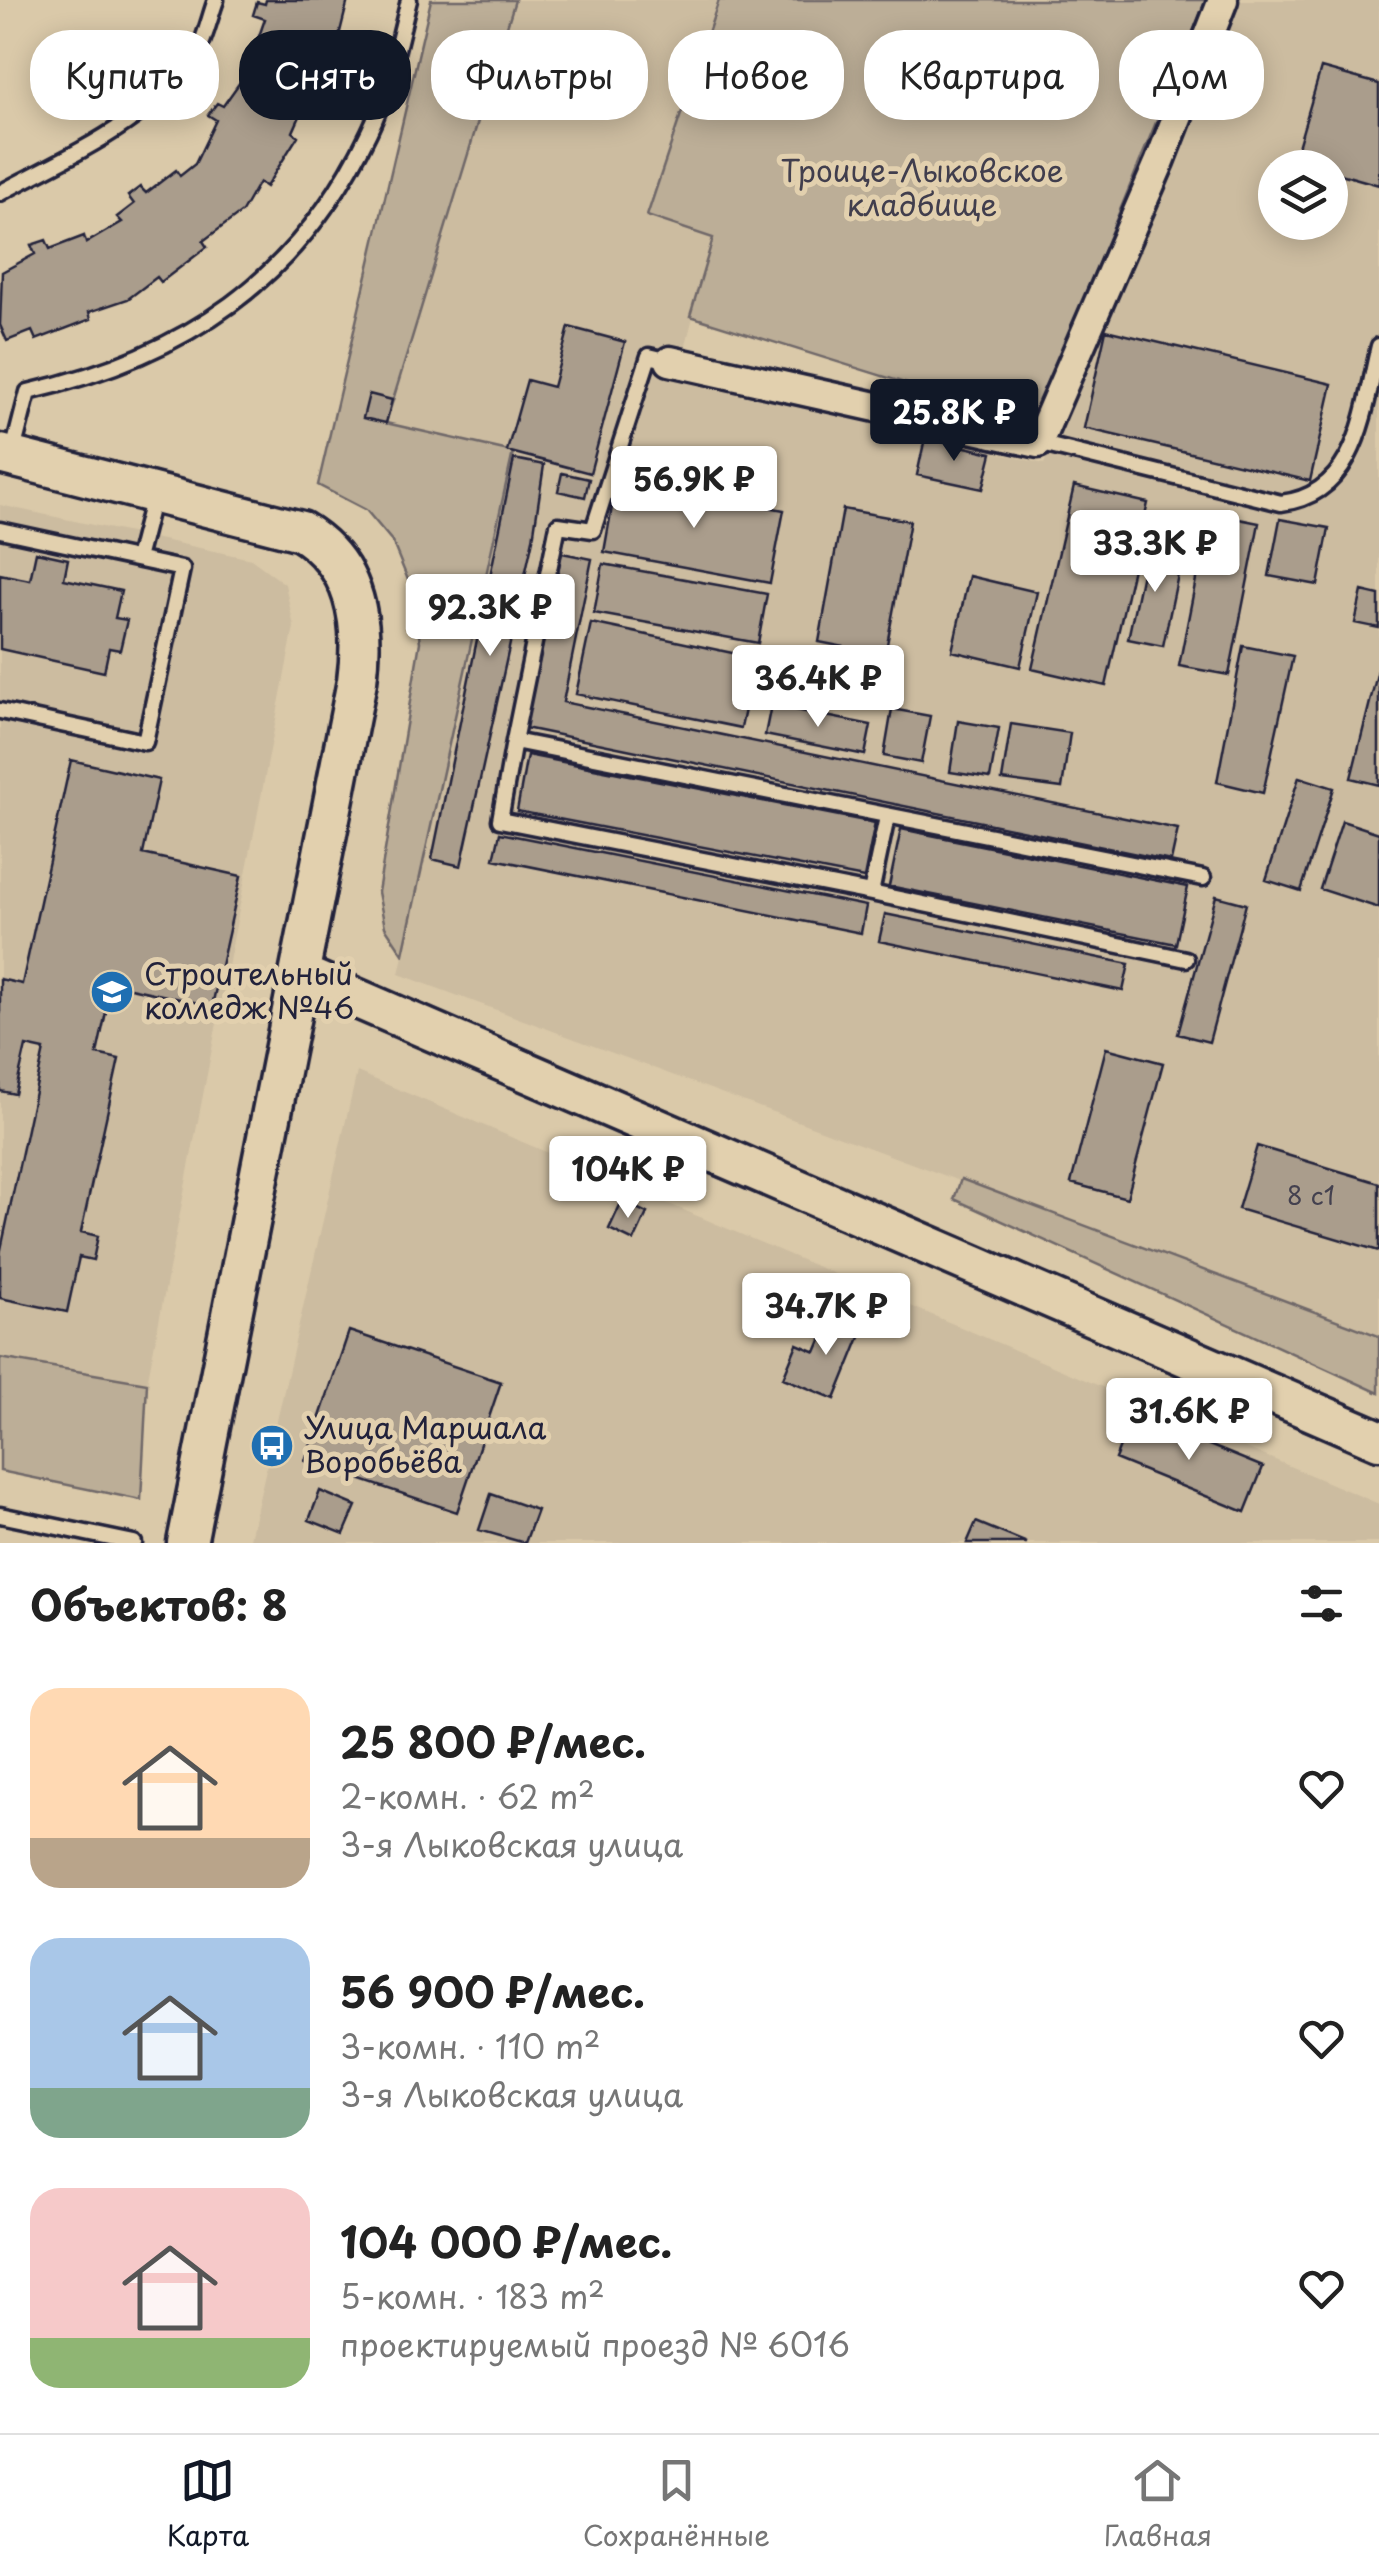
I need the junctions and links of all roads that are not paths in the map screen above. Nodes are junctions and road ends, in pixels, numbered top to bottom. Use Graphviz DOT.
graph roads {
  1 [pos="216,0"];
  2 [pos="409,0"];
  3 [pos="1223,0"];
  4 [pos="0,193"];
  5 [pos="1379,346"];
  6 [pos="670,361"];
  7 [pos="1038,443"];
  8 [pos="6,456"];
  9 [pos="154,491"];
  10 [pos="0,530"];
  11 [pos="137,559"];
  12 [pos="0,711"];
  13 [pos="514,741"];
  14 [pos="887,817"];
  15 [pos="1203,878"];
  16 [pos="871,893"];
  17 [pos="1186,959"];
  18 [pos="300,974"];
  19 [pos="1379,1440"];
  20 [pos="0,1514"];
  21 [pos="134,1543"];
  22 [pos="187,1543"];
  1 -- 4 [label="lane"];
  2 -- 8 [label="lane"];
  3 -- 7 [label="street"];
  5 -- 7 [label="lane"];
  6 -- 7 [label="street"];
  6 -- 13 [label="lane"];
  8 -- 9 [label="main road"];
  9 -- 11 [label="lane"];
  9 -- 18 [label="main road"];
  10 -- 11 [label="lane"];
  11 -- 12 [label="lane"];
  13 -- 14 [label="lane"];
  13 -- 16 [label="lane"];
  14 -- 15 [label="lane"];
  14 -- 16 [label="lane"];
  16 -- 17 [label="lane"];
  18 -- 19 [label="main road"];
  18 -- 22 [label="main road"];
  20 -- 21 [label="lane"];
}
